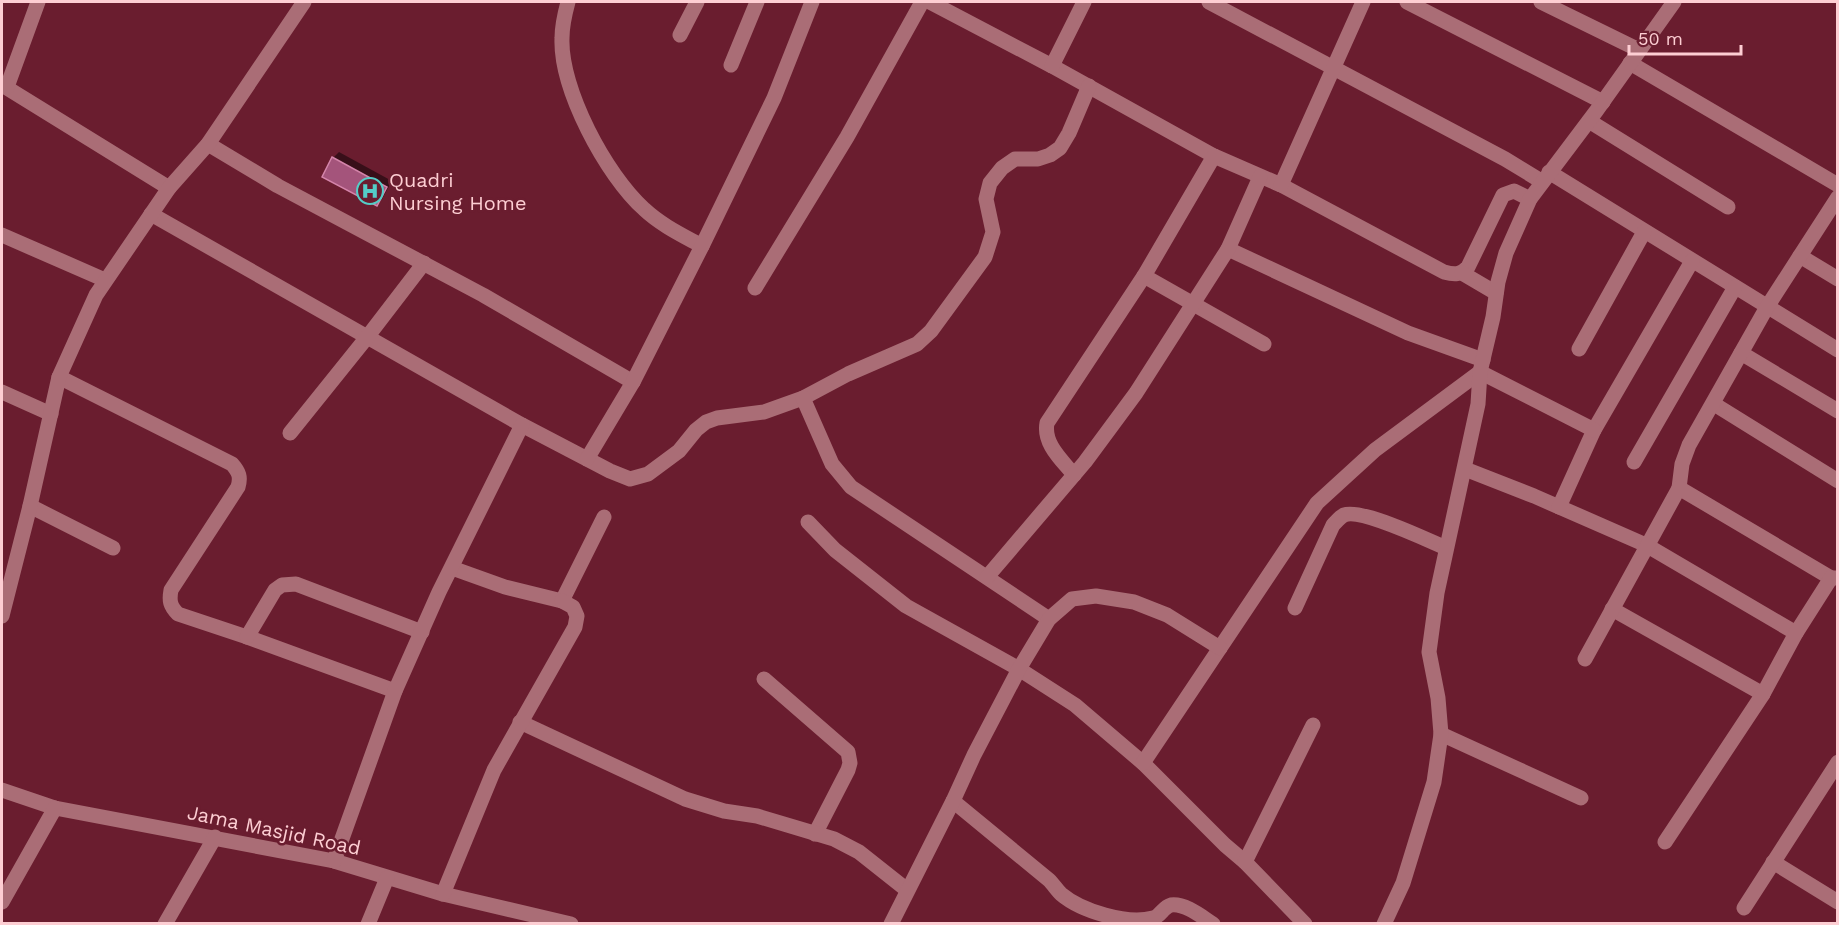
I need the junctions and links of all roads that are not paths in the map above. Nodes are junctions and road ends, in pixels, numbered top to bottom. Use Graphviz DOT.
graph roads {
  1 [pos="38,2"];
  2 [pos="304,2"];
  3 [pos="568,2"];
  4 [pos="697,2"];
  5 [pos="757,2"];
  6 [pos="812,2"];
  7 [pos="922,2"];
  8 [pos="930,2"];
  9 [pos="1084,2"];
  10 [pos="1209,2"];
  11 [pos="1363,2"];
  12 [pos="1407,2"];
  13 [pos="1541,2"];
  14 [pos="1670,3"];
  15 [pos="680,35"];
  16 [pos="1635,57"];
  17 [pos="731,65"];
  18 [pos="1052,66"];
  19 [pos="1333,68"];
  20 [pos="4,86"];
  21 [pos="1089,87"];
  22 [pos="1603,102"];
  23 [pos="1588,121"];
  24 [pos="208,144"];
  25 [pos="1214,156"];
  26 [pos="1260,177"];
  27 [pos="1545,177"];
  28 [pos="1281,185"];
  29 [pos="1838,185"];
  30 [pos="169,188"];
  31 [pos="1838,197"];
  32 [pos="1530,199"];
  33 [pos="1728,207"];
  34 [pos="151,214"];
  35 [pos="1833,215"];
  36 [pos="1644,232"];
  37 [pos="2,235"];
  38 [pos="702,246"];
  39 [pos="1228,249"];
  40 [pos="1800,256"];
  41 [pos="1692,261"];
  42 [pos="424,263"];
  43 [pos="1462,273"];
  44 [pos="1144,276"];
  45 [pos="1838,279"];
  46 [pos="105,280"];
  47 [pos="1736,287"];
  48 [pos="755,288"];
  49 [pos="1496,293"];
  50 [pos="1194,303"];
  51 [pos="1767,307"];
  52 [pos="368,336"];
  53 [pos="1264,344"];
  54 [pos="1579,349"];
  55 [pos="1838,350"];
  56 [pos="1742,353"];
  57 [pos="1482,366"];
  58 [pos="59,377"];
  59 [pos="633,382"];
  60 [pos="2,392"];
  61 [pos="803,398"];
  62 [pos="1714,404"];
  63 [pos="1838,411"];
  64 [pos="51,414"];
  65 [pos="522,425"];
  66 [pos="1594,430"];
  67 [pos="290,433"];
  68 [pos="587,459"];
  69 [pos="1634,462"];
  70 [pos="1465,469"];
  71 [pos="1074,475"];
  72 [pos="1838,481"];
  73 [pos="1679,488"];
  74 [pos="30,506"];
  75 [pos="1559,507"];
  76 [pos="604,517"];
  77 [pos="808,522"];
  78 [pos="1646,545"];
  79 [pos="113,548"];
  80 [pos="1446,548"];
  81 [pos="452,568"];
  82 [pos="987,578"];
  83 [pos="1834,578"];
  84 [pos="562,602"];
  85 [pos="1295,608"];
  86 [pos="1612,609"];
  87 [pos="2,616"];
  88 [pos="1049,619"];
  89 [pos="422,632"];
  90 [pos="1796,633"];
  91 [pos="247,637"];
  92 [pos="1220,648"];
  93 [pos="1585,659"];
  94 [pos="1019,669"];
  95 [pos="764,679"];
  96 [pos="394,691"];
  97 [pos="1763,694"];
  98 [pos="520,722"];
  99 [pos="1313,724"];
  100 [pos="1441,734"];
  101 [pos="1838,762"];
  102 [pos="1143,763"];
  103 [pos="2,790"];
  104 [pos="1581,798"];
  105 [pos="953,801"];
  106 [pos="55,808"];
  107 [pos="815,834"];
  108 [pos="215,837"];
  109 [pos="1665,842"];
  110 [pos="334,861"];
  111 [pos="1245,862"];
  112 [pos="1773,862"];
  113 [pos="387,878"];
  114 [pos="907,890"];
  115 [pos="443,894"];
  116 [pos="2,902"];
  117 [pos="1838,902"];
  118 [pos="1744,908"];
  119 [pos="165,924"];
  120 [pos="368,924"];
  121 [pos="571,924"];
  122 [pos="891,924"];
  123 [pos="1213,924"];
  124 [pos="1305,924"];
  125 [pos="1384,924"];
  1 -- 20 [label="street"];
  2 -- 24 [label="street"];
  3 -- 38 [label="street"];
  4 -- 15 [label="street"];
  5 -- 17 [label="street"];
  6 -- 38 [label="street"];
  7 -- 48 [label="street"];
  8 -- 18 [label="street"];
  9 -- 18 [label="street"];
  10 -- 19 [label="street"];
  11 -- 19 [label="street"];
  12 -- 22 [label="street"];
  13 -- 16 [label="street"];
  14 -- 16 [label="street"];
  16 -- 22 [label="street"];
  16 -- 29 [label="street"];
  18 -- 21 [label="street"];
  19 -- 27 [label="street"];
  19 -- 28 [label="street"];
  20 -- 30 [label="street"];
  21 -- 25 [label="street"];
  21 -- 61 [label="street"];
  22 -- 23 [label="street"];
  23 -- 27 [label="street"];
  23 -- 33 [label="street"];
  24 -- 30 [label="street"];
  24 -- 42 [label="street"];
  25 -- 26 [label="street"];
  25 -- 44 [label="street"];
  26 -- 28 [label="street"];
  26 -- 39 [label="street"];
  27 -- 32 [label="street"];
  27 -- 36 [label="street"];
  28 -- 43 [label="street"];
  30 -- 34 [label="street"];
  31 -- 35 [label="street"];
  32 -- 43 [label="street"];
  32 -- 49 [label="street"];
  34 -- 46 [label="street"];
  34 -- 52 [label="street"];
  35 -- 40 [label="street"];
  36 -- 41 [label="street"];
  36 -- 54 [label="street"];
  37 -- 46 [label="street"];
  38 -- 59 [label="street"];
  39 -- 50 [label="street"];
  39 -- 57 [label="street"];
  40 -- 45 [label="street"];
  40 -- 51 [label="street"];
  41 -- 47 [label="street"];
  41 -- 66 [label="street"];
  42 -- 52 [label="street"];
  42 -- 59 [label="street"];
  43 -- 49 [label="street"];
  44 -- 50 [label="street"];
  44 -- 71 [label="street"];
  46 -- 58 [label="street"];
  47 -- 51 [label="street"];
  47 -- 69 [label="street"];
  49 -- 57 [label="street"];
  50 -- 53 [label="street"];
  50 -- 71 [label="street"];
  51 -- 55 [label="street"];
  51 -- 56 [label="street"];
  52 -- 65 [label="street"];
  52 -- 67 [label="street"];
  56 -- 62 [label="street"];
  56 -- 63 [label="street"];
  57 -- 66 [label="street"];
  57 -- 70 [label="street"];
  57 -- 92 [label="street"];
  58 -- 64 [label="street"];
  58 -- 91 [label="street"];
  59 -- 68 [label="street"];
  60 -- 64 [label="street"];
  61 -- 68 [label="street"];
  61 -- 82 [label="street"];
  62 -- 72 [label="street"];
  62 -- 73 [label="street"];
  64 -- 74 [label="street"];
  65 -- 68 [label="street"];
  65 -- 81 [label="street"];
  66 -- 75 [label="street"];
  70 -- 75 [label="street"];
  70 -- 80 [label="street"];
  71 -- 82 [label="street"];
  73 -- 78 [label="street"];
  73 -- 83 [label="street"];
  74 -- 79 [label="street"];
  74 -- 87 [label="street"];
  75 -- 78 [label="street"];
  76 -- 84 [label="street"];
  77 -- 94 [label="street"];
  78 -- 86 [label="street"];
  78 -- 90 [label="street"];
  80 -- 85 [label="street"];
  80 -- 100 [label="street"];
  81 -- 84 [label="street"];
  81 -- 89 [label="street"];
  82 -- 88 [label="street"];
  83 -- 90 [label="street"];
  84 -- 98 [label="street"];
  86 -- 93 [label="street"];
  86 -- 97 [label="street"];
  88 -- 92 [label="street"];
  88 -- 94 [label="street"];
  89 -- 91 [label="street"];
  89 -- 96 [label="street"];
  90 -- 97 [label="street"];
  91 -- 96 [label="street"];
  92 -- 102 [label="street"];
  94 -- 102 [label="street"];
  94 -- 105 [label="street"];
  95 -- 107 [label="street"];
  96 -- 110 [label="street"];
  97 -- 109 [label="street"];
  98 -- 107 [label="street"];
  98 -- 115 [label="street"];
  99 -- 111 [label="street"];
  100 -- 104 [label="street"];
  100 -- 125 [label="street"];
  101 -- 112 [label="street"];
  102 -- 111 [label="street"];
  103 -- 106 [label="street, Jama Masjid Road"];
  105 -- 114 [label="street"];
  105 -- 123 [label="street"];
  106 -- 108 [label="street, Jama Masjid Road"];
  106 -- 116 [label="street"];
  107 -- 114 [label="street"];
  108 -- 110 [label="street, Jama Masjid Road"];
  108 -- 119 [label="street"];
  110 -- 113 [label="street, Jama Masjid Road"];
  111 -- 124 [label="street"];
  112 -- 117 [label="street"];
  112 -- 118 [label="street"];
  113 -- 115 [label="street, Jama Masjid Road"];
  113 -- 120 [label="street"];
  114 -- 122 [label="street"];
  115 -- 121 [label="street, Jama Masjid Road"];
}
